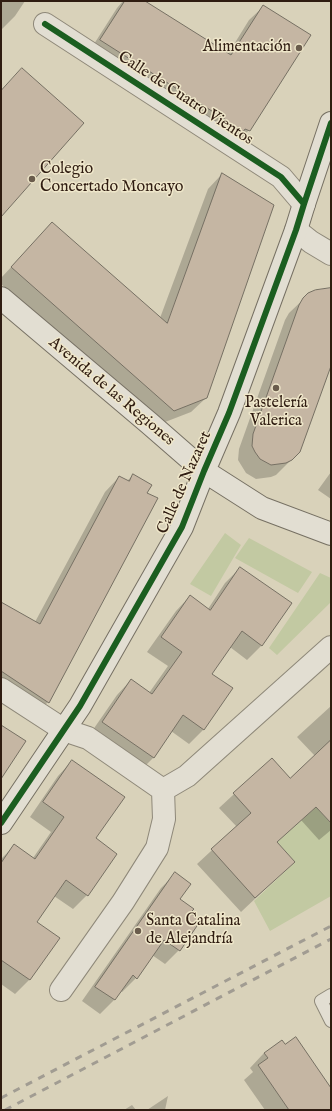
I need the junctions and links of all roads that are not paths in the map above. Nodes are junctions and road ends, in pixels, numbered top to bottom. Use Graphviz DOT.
graph roads {
  1 [pos="45,24"];
  2 [pos="331,123"];
  3 [pos="304,204"];
  4 [pos="296,230"];
  5 [pos="331,254"];
  6 [pos="1,298"];
  7 [pos="204,471"];
  8 [pos="331,534"];
  9 [pos="331,647"];
  10 [pos="1,689"];
  11 [pos="64,730"];
  12 [pos="163,790"];
  13 [pos="1,823"];
  14 [pos="61,990"];
  15 [pos="331,995"];
  16 [pos="331,1021"];
  1 -- 3 [label="street, Calle de Cuatro Vientos"];
  2 -- 3 [label="street, Calle de Nazaret"];
  3 -- 4 [label="street, Calle de Nazaret"];
  4 -- 5 [label="street"];
  4 -- 7 [label="street, Calle de Nazaret"];
  6 -- 7 [label="street, Avenida de las Regiones"];
  7 -- 8 [label="street, Avenida de las Regiones"];
  7 -- 11 [label="street, Calle de Nazaret"];
  9 -- 12 [label="street"];
  10 -- 11 [label="street"];
  11 -- 12 [label="street"];
  11 -- 13 [label="street, Calle de Nazaret"];
  12 -- 14 [label="street"];
  15 -- 16 [label="lane"];
}
